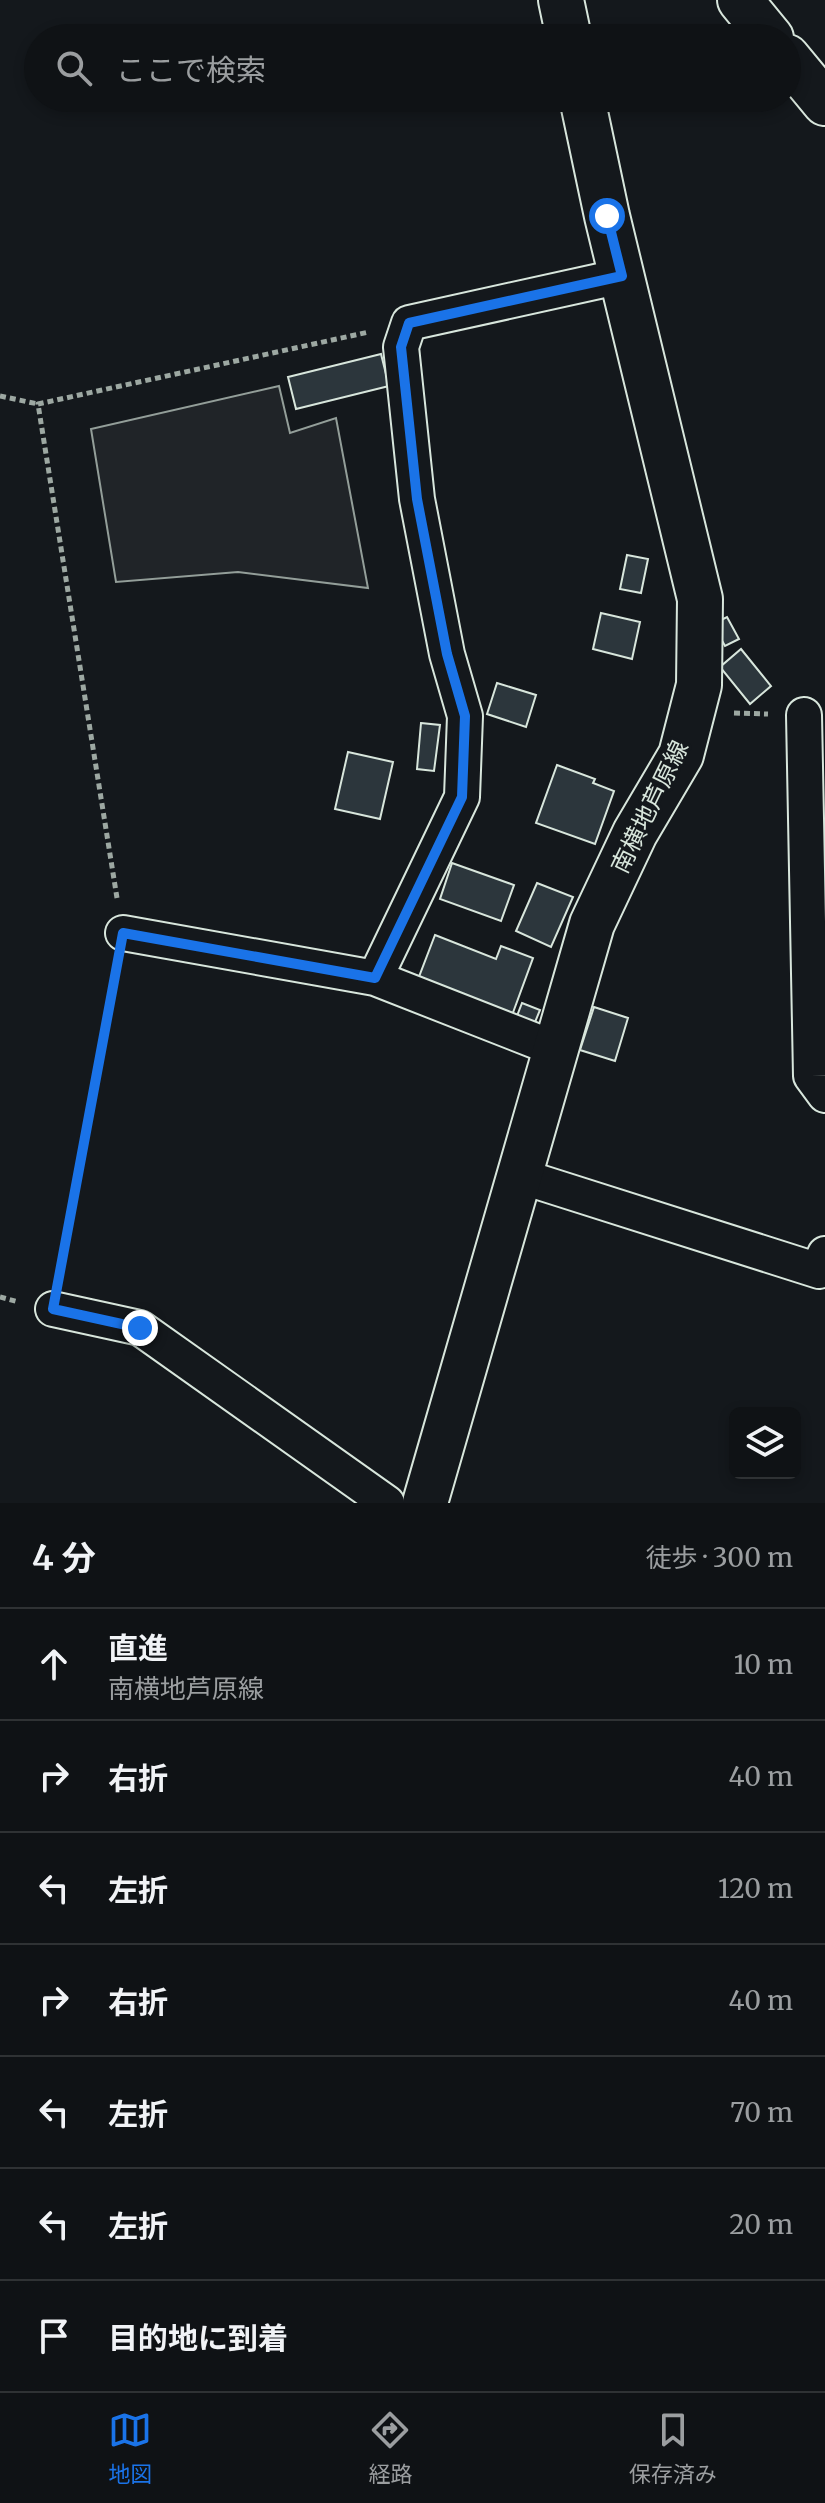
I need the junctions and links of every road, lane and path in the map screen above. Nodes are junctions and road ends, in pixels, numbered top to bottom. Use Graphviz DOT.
graph roads {
  1 [pos="561,0"];
  2 [pos="740,0"];
  3 [pos="566,24"];
  4 [pos="760,24"];
  5 [pos="801,74"];
  6 [pos="825,103"];
  7 [pos="585,112"];
  8 [pos="622,276"];
  9 [pos="409,323"];
  10 [pos="0,396"];
  11 [pos="38,404"];
  12 [pos="692,712"];
  13 [pos="804,715"];
  14 [pos="123,933"];
  15 [pos="375,978"];
  16 [pos="556,1049"];
  17 [pos="825,1095"];
  18 [pos="520,1176"];
  19 [pos="825,1254"];
  20 [pos="53,1309"];
  21 [pos="387,1503"];
  22 [pos="425,1503"];
  1 -- 3 [label="main road"];
  2 -- 4 [label="main road"];
  5 -- 6 [label="main road"];
  7 -- 8 [label="main road, 南横地芦原線"];
  8 -- 9 [label="street"];
  8 -- 12 [label="main road, 南横地芦原線"];
  9 -- 11 [label="path"];
  9 -- 15 [label="street"];
  10 -- 11 [label="path"];
  11 -- 14 [label="path"];
  12 -- 13 [label="path"];
  12 -- 16 [label="main road, 南横地芦原線"];
  13 -- 17 [label="street"];
  14 -- 15 [label="street"];
  14 -- 20 [label="path"];
  15 -- 16 [label="street"];
  16 -- 18 [label="main road, 南横地芦原線"];
  18 -- 19 [label="street"];
  18 -- 22 [label="main road, 南横地芦原線"];
  20 -- 21 [label="street"];
}
